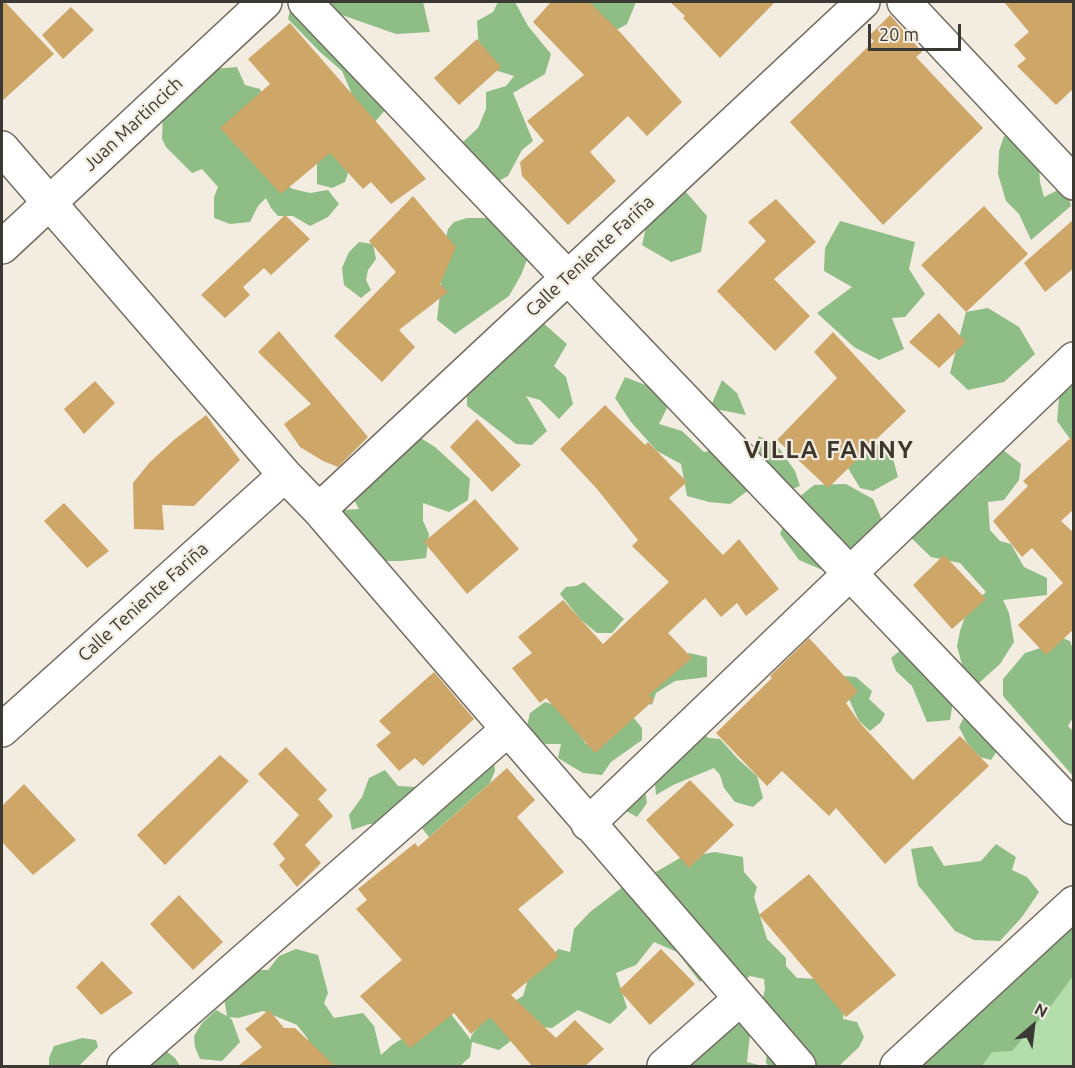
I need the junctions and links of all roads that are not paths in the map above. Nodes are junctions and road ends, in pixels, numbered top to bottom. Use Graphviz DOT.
graph roads {
  1 [pos="265,2"];
  2 [pos="305,2"];
  3 [pos="862,2"];
  4 [pos="904,2"];
  5 [pos="2,148"];
  6 [pos="1074,183"];
  7 [pos="49,203"];
  8 [pos="2,247"];
  9 [pos="568,277"];
  10 [pos="1074,359"];
  11 [pos="285,475"];
  12 [pos="319,510"];
  13 [pos="850,574"];
  14 [pos="2,730"];
  15 [pos="507,730"];
  16 [pos="1074,808"];
  17 [pos="588,824"];
  18 [pos="1074,903"];
  19 [pos="740,999"];
  20 [pos="124,1066"];
  21 [pos="664,1066"];
  22 [pos="799,1066"];
  23 [pos="897,1066"];
  1 -- 7 [label="street, Juan Martincich"];
  2 -- 9 [label="street"];
  3 -- 9 [label="street, Calle Teniente Fariña"];
  4 -- 6 [label="street"];
  5 -- 7 [label="street"];
  7 -- 8 [label="street, Juan Martincich"];
  7 -- 11 [label="street"];
  9 -- 12 [label="street, Calle Teniente Fariña"];
  9 -- 13 [label="street"];
  10 -- 13 [label="street"];
  11 -- 12 [label="street"];
  11 -- 14 [label="street, Calle Teniente Fariña"];
  12 -- 15 [label="street"];
  13 -- 16 [label="street"];
  13 -- 17 [label="street"];
  15 -- 17 [label="street"];
  15 -- 20 [label="street"];
  17 -- 19 [label="street"];
  18 -- 23 [label="street"];
  19 -- 21 [label="street"];
  19 -- 22 [label="street"];
}
